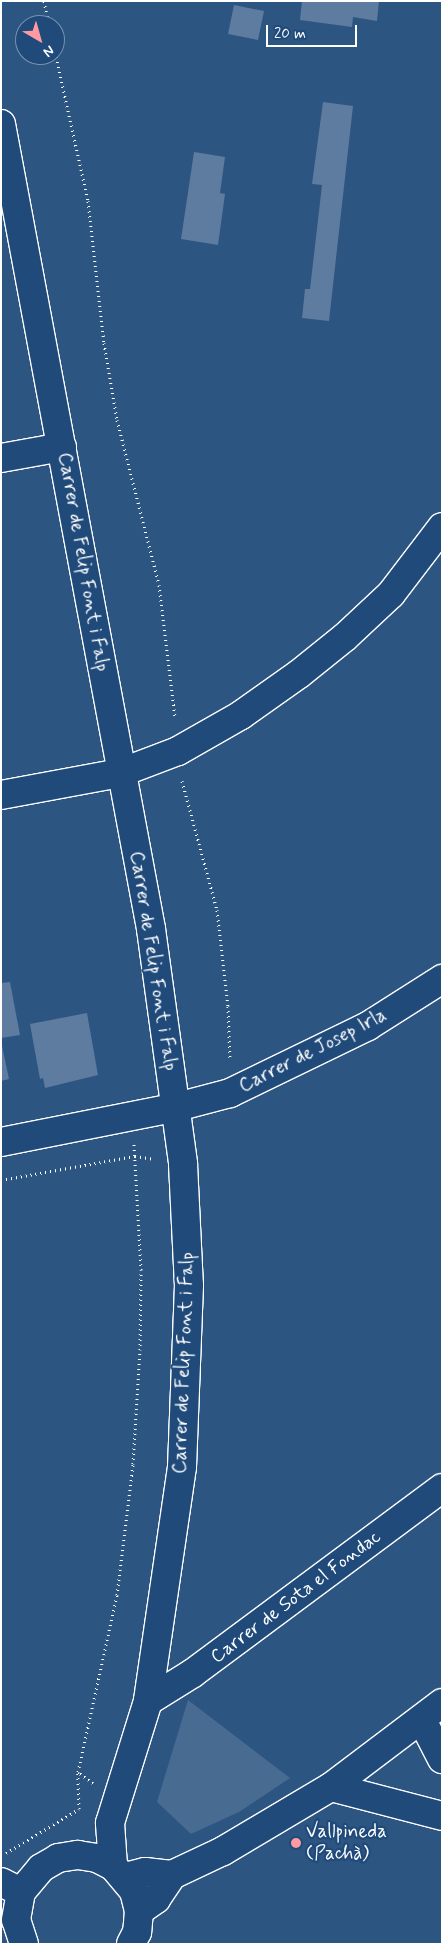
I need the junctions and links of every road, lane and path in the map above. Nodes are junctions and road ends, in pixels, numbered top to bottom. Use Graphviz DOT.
graph roads {
  1 [pos="44,1"];
  2 [pos="47,15"];
  3 [pos="58,65"];
  4 [pos="1,124"];
  5 [pos="2,128"];
  6 [pos="62,447"];
  7 [pos="1,458"];
  8 [pos="442,527"];
  9 [pos="178,751"];
  10 [pos="120,773"];
  11 [pos="1,795"];
  12 [pos="442,979"];
  13 [pos="230,1093"];
  14 [pos="177,1108"];
  15 [pos="132,1116"];
  16 [pos="1,1142"];
  17 [pos="135,1156"];
  18 [pos="183,1164"];
  19 [pos="1,1180"];
  20 [pos="442,1488"];
  21 [pos="148,1701"];
  22 [pos="442,1703"];
  23 [pos="422,1720"];
  24 [pos="442,1759"];
  25 [pos="78,1772"];
  26 [pos="331,1787"];
  27 [pos="114,1812"];
  28 [pos="442,1816"];
  29 [pos="78,1855"];
  30 [pos="1,1856"];
  31 [pos="119,1871"];
  32 [pos="172,1875"];
  33 [pos="11,1887"];
  34 [pos="139,1911"];
  35 [pos="16,1940"];
  36 [pos="131,1944"];
  1 -- 2 [label="path"];
  3 -- 9 [label="path"];
  4 -- 5 [label="street, Carrer de Felip Font i Falp"];
  5 -- 6 [label="street, Carrer de Felip Font i Falp"];
  6 -- 7 [label="street"];
  6 -- 10 [label="street, Carrer de Felip Font i Falp"];
  8 -- 9 [label="street"];
  9 -- 10 [label="street"];
  9 -- 13 [label="path"];
  10 -- 11 [label="street"];
  10 -- 14 [label="street, Carrer de Felip Font i Falp"];
  12 -- 13 [label="street, Carrer de Josep Irla"];
  13 -- 14 [label="street, Carrer de Josep Irla"];
  14 -- 15 [label="street, Carrer de Josep Irla"];
  14 -- 18 [label="street, Carrer de Felip Font i Falp"];
  15 -- 16 [label="street, Carrer de Josep Irla"];
  15 -- 17 [label="path"];
  17 -- 18 [label="path"];
  17 -- 19 [label="path"];
  17 -- 25 [label="path"];
  18 -- 21 [label="street, Carrer de Felip Font i Falp"];
  20 -- 21 [label="street, Carrer de Sota el Fondac"];
  21 -- 27 [label="street, Carrer de Felip Font i Falp"];
  22 -- 23 [label="street"];
  23 -- 24 [label="street"];
  23 -- 26 [label="street"];
  25 -- 27 [label="path"];
  25 -- 30 [label="path"];
  26 -- 28 [label="street"];
  26 -- 32 [label="street"];
  27 -- 29 [label="street, Carrer de Felip Font i Falp"];
  27 -- 31 [label="street, Carrer de Felip Font i Falp"];
  29 -- 31 [label="street"];
  29 -- 33 [label="street"];
  31 -- 32 [label="street"];
  31 -- 34 [label="street"];
  32 -- 34 [label="street"];
  33 -- 35 [label="street"];
  34 -- 36 [label="street"];
}
